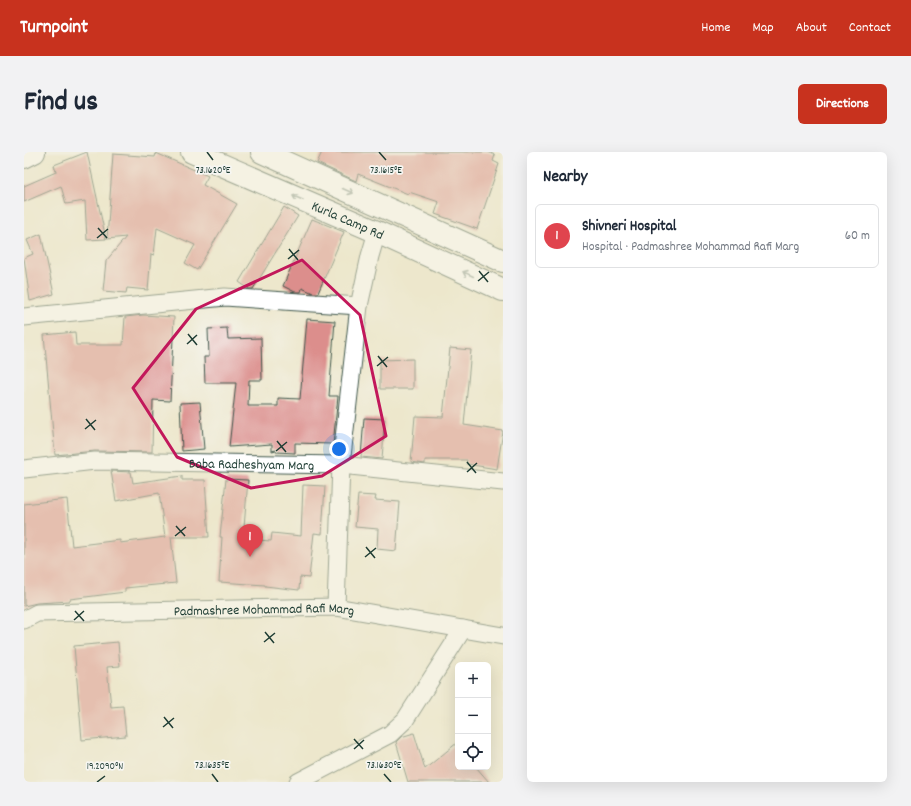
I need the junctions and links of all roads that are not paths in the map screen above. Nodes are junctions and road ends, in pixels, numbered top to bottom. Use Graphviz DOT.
graph roads {
  1 [pos="34,152"];
  2 [pos="262,152"];
  3 [pos="203,154"];
  4 [pos="24,157"];
  5 [pos="377,232"];
  6 [pos="503,261"];
  7 [pos="503,290"];
  8 [pos="359,306"];
  9 [pos="24,317"];
  10 [pos="341,465"];
  11 [pos="24,469"];
  12 [pos="503,482"];
  13 [pos="336,607"];
  14 [pos="24,620"];
  15 [pos="463,629"];
  16 [pos="503,636"];
  17 [pos="298,782"];
  1 -- 4 [label="main road"];
  2 -- 6 [label="main road, Kurla Camp Rd, one-way"];
  5 -- 3 [label="main road, Kurla Camp Rd, one-way"];
  7 -- 5 [label="main road, Kurla Camp Rd, one-way"];
  5 -- 8 [label="street"];
  8 -- 9 [label="street"];
  8 -- 10 [label="street"];
  10 -- 11 [label="street, Baba Radheshyam Marg"];
  10 -- 12 [label="street, Baba Radheshyam Marg"];
  10 -- 13 [label="street"];
  13 -- 14 [label="street, Padmashree Mohammad Rafi Marg"];
  13 -- 15 [label="street, Padmashree Mohammad Rafi Marg"];
  15 -- 16 [label="street, Padmashree Mohammad Rafi Marg"];
  15 -- 17 [label="street"];
}
